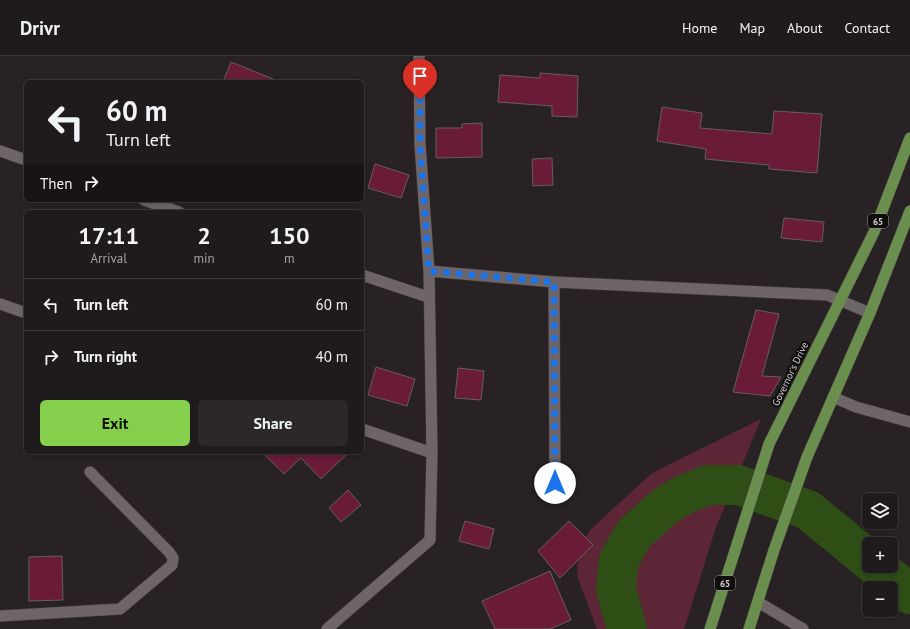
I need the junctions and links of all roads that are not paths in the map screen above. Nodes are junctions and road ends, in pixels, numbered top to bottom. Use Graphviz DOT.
graph roads {
  1 [pos="420,56"];
  2 [pos="910,138"];
  3 [pos="0,151"];
  4 [pos="24,159"];
  5 [pos="150,202"];
  6 [pos="173,210"];
  7 [pos="910,211"];
  8 [pos="429,271"];
  9 [pos="364,276"];
  10 [pos="554,282"];
  11 [pos="428,297"];
  12 [pos="840,301"];
  13 [pos="0,304"];
  14 [pos="24,312"];
  15 [pos="870,313"];
  16 [pos="833,397"];
  17 [pos="910,422"];
  18 [pos="364,430"];
  19 [pos="432,453"];
  20 [pos="90,472"];
  21 [pos="555,483"];
  22 [pos="758,602"];
  23 [pos="0,616"];
  24 [pos="327,629"];
  25 [pos="710,629"];
  26 [pos="749,629"];
  27 [pos="803,629"];
  1 -- 8 [label="street"];
  2 -- 12 [label="highway, Governor's Drive / 65"];
  3 -- 4 [label="street"];
  5 -- 6 [label="street"];
  7 -- 15 [label="highway, 65"];
  8 -- 10 [label="street"];
  8 -- 11 [label="street"];
  9 -- 11 [label="street"];
  10 -- 12 [label="street"];
  10 -- 21 [label="street"];
  11 -- 19 [label="street"];
  12 -- 15 [label="street"];
  12 -- 25 [label="highway, Governor's Drive / 65"];
  13 -- 14 [label="street"];
  15 -- 16 [label="highway, 65"];
  16 -- 17 [label="street"];
  16 -- 22 [label="highway, 65"];
  18 -- 19 [label="street"];
  19 -- 24 [label="street"];
  20 -- 23 [label="street"];
  22 -- 26 [label="highway, 65"];
  22 -- 27 [label="street"];
}
